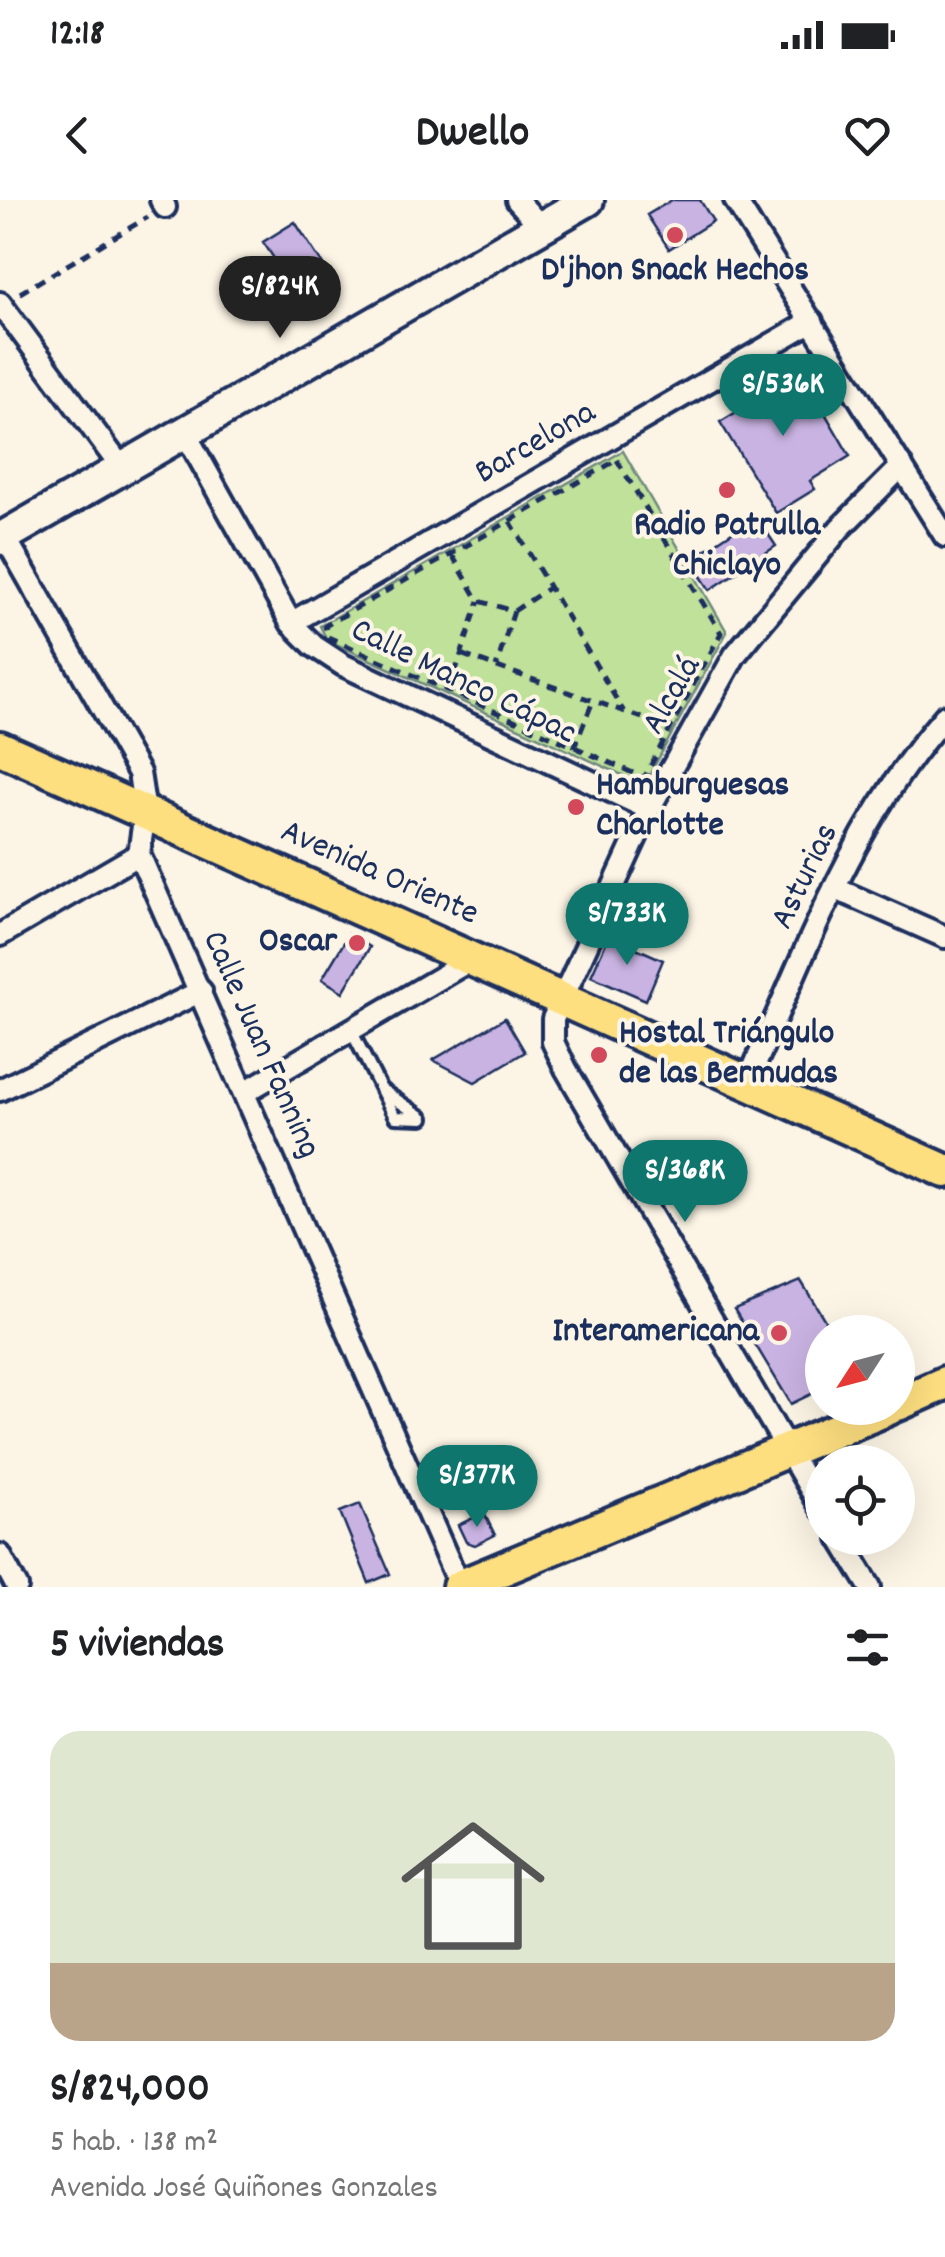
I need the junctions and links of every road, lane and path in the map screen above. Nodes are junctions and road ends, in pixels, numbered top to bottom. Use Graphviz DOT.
graph roads {
  1 [pos="517,200"];
  2 [pos="588,200"];
  3 [pos="736,200"];
  4 [pos="163,203"];
  5 [pos="541,227"];
  6 [pos="0,303"];
  7 [pos="812,322"];
  8 [pos="184,431"];
  9 [pos="902,466"];
  10 [pos="120,467"];
  11 [pos="510,521"];
  12 [pos="945,536"];
  13 [pos="3,538"];
  14 [pos="451,554"];
  15 [pos="550,587"];
  16 [pos="479,600"];
  17 [pos="514,611"];
  18 [pos="291,623"];
  19 [pos="463,655"];
  20 [pos="496,667"];
  21 [pos="449,692"];
  22 [pos="593,700"];
  23 [pos="624,712"];
  24 [pos="945,716"];
  25 [pos="671,728"];
  26 [pos="0,748"];
  27 [pos="574,748"];
  28 [pos="650,808"];
  29 [pos="145,812"];
  30 [pos="139,854"];
  31 [pos="834,888"];
  32 [pos="0,935"];
  33 [pos="945,937"];
  34 [pos="472,959"];
  35 [pos="202,991"];
  36 [pos="560,998"];
  37 [pos="351,1030"];
  38 [pos="748,1081"];
  39 [pos="0,1090"];
  40 [pos="382,1090"];
  41 [pos="245,1092"];
  42 [pos="945,1171"];
  43 [pos="945,1382"];
  44 [pos="915,1396"];
  45 [pos="851,1425"];
  46 [pos="788,1453"];
  47 [pos="805,1481"];
  48 [pos="0,1555"];
  49 [pos="850,1555"];
  50 [pos="17,1587"];
  51 [pos="460,1587"];
  52 [pos="870,1587"];
  1 -- 5 [label="street"];
  2 -- 5 [label="street"];
  3 -- 7 [label="street"];
  4 -- 6 [label="path"];
  5 -- 8 [label="street"];
  6 -- 10 [label="street"];
  7 -- 9 [label="street"];
  7 -- 18 [label="street, Barcelona"];
  8 -- 10 [label="street"];
  8 -- 18 [label="street, Calle Manco Cápac"];
  9 -- 12 [label="street"];
  9 -- 28 [label="street, Alcalá"];
  10 -- 13 [label="street"];
  11 -- 14 [label="path"];
  11 -- 15 [label="path"];
  11 -- 25 [label="path"];
  13 -- 29 [label="street"];
  14 -- 16 [label="path"];
  14 -- 21 [label="path"];
  15 -- 17 [label="path"];
  15 -- 23 [label="path"];
  16 -- 17 [label="path"];
  16 -- 19 [label="path"];
  17 -- 20 [label="path"];
  18 -- 28 [label="street, Calle Manco Cápac"];
  19 -- 20 [label="path"];
  19 -- 21 [label="path"];
  20 -- 22 [label="path"];
  21 -- 27 [label="path"];
  22 -- 23 [label="path"];
  22 -- 27 [label="path"];
  23 -- 25 [label="path"];
  24 -- 31 [label="street, Asturias"];
  25 -- 27 [label="path"];
  26 -- 29 [label="main road, Avenida Oriente"];
  28 -- 36 [label="street, Alcalá"];
  29 -- 30 [label="street"];
  29 -- 34 [label="main road, Avenida Oriente"];
  30 -- 32 [label="street"];
  30 -- 35 [label="street, Calle Juan Fanning"];
  31 -- 33 [label="street"];
  31 -- 38 [label="street, Asturias"];
  34 -- 36 [label="main road, Avenida Oriente"];
  34 -- 37 [label="street"];
  35 -- 39 [label="street"];
  35 -- 41 [label="street, Calle Juan Fanning"];
  36 -- 38 [label="main road, Avenida Oriente"];
  36 -- 46 [label="street, Alcalá"];
  37 -- 40 [label="lane"];
  37 -- 41 [label="street"];
  38 -- 42 [label="main road, Avenida Oriente"];
  41 -- 51 [label="street, Calle Juan Fanning"];
  43 -- 44 [label="main road"];
  45 -- 46 [label="main road"];
  46 -- 47 [label="street, Alcalá"];
  46 -- 51 [label="main road"];
  48 -- 50 [label="street"];
  49 -- 52 [label="street"];
}
